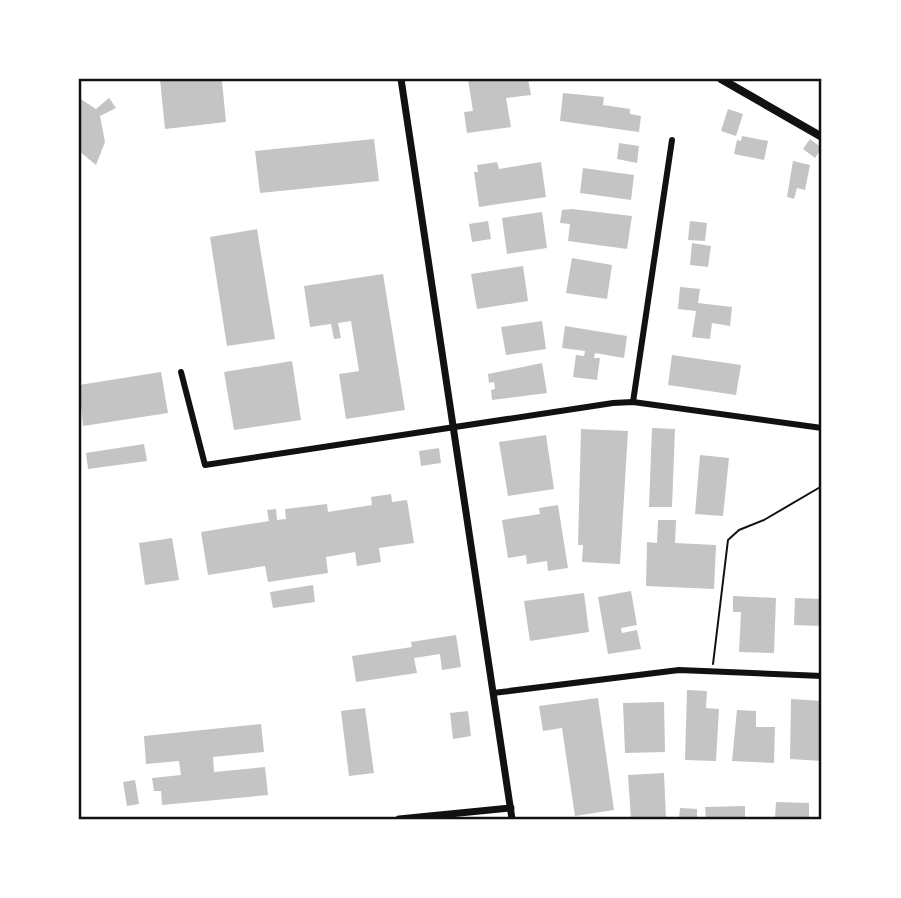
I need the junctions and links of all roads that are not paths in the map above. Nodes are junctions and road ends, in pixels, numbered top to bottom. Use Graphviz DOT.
graph roads {
  1 [pos="401,79"];
  2 [pos="721,79"];
  3 [pos="822,137"];
  4 [pos="672,139"];
  5 [pos="181,372"];
  6 [pos="633,402"];
  7 [pos="452,428"];
  8 [pos="822,428"];
  9 [pos="822,677"];
  10 [pos="493,694"];
  11 [pos="510,808"];
  12 [pos="399,819"];
  13 [pos="512,819"];
  1 -- 7 [label="street"];
  2 -- 3 [label="main road"];
  4 -- 6 [label="street"];
  5 -- 7 [label="street"];
  6 -- 7 [label="street"];
  6 -- 8 [label="street"];
  7 -- 10 [label="street"];
  9 -- 10 [label="street"];
  10 -- 11 [label="street"];
  11 -- 12 [label="street"];
  11 -- 13 [label="street"];
}
